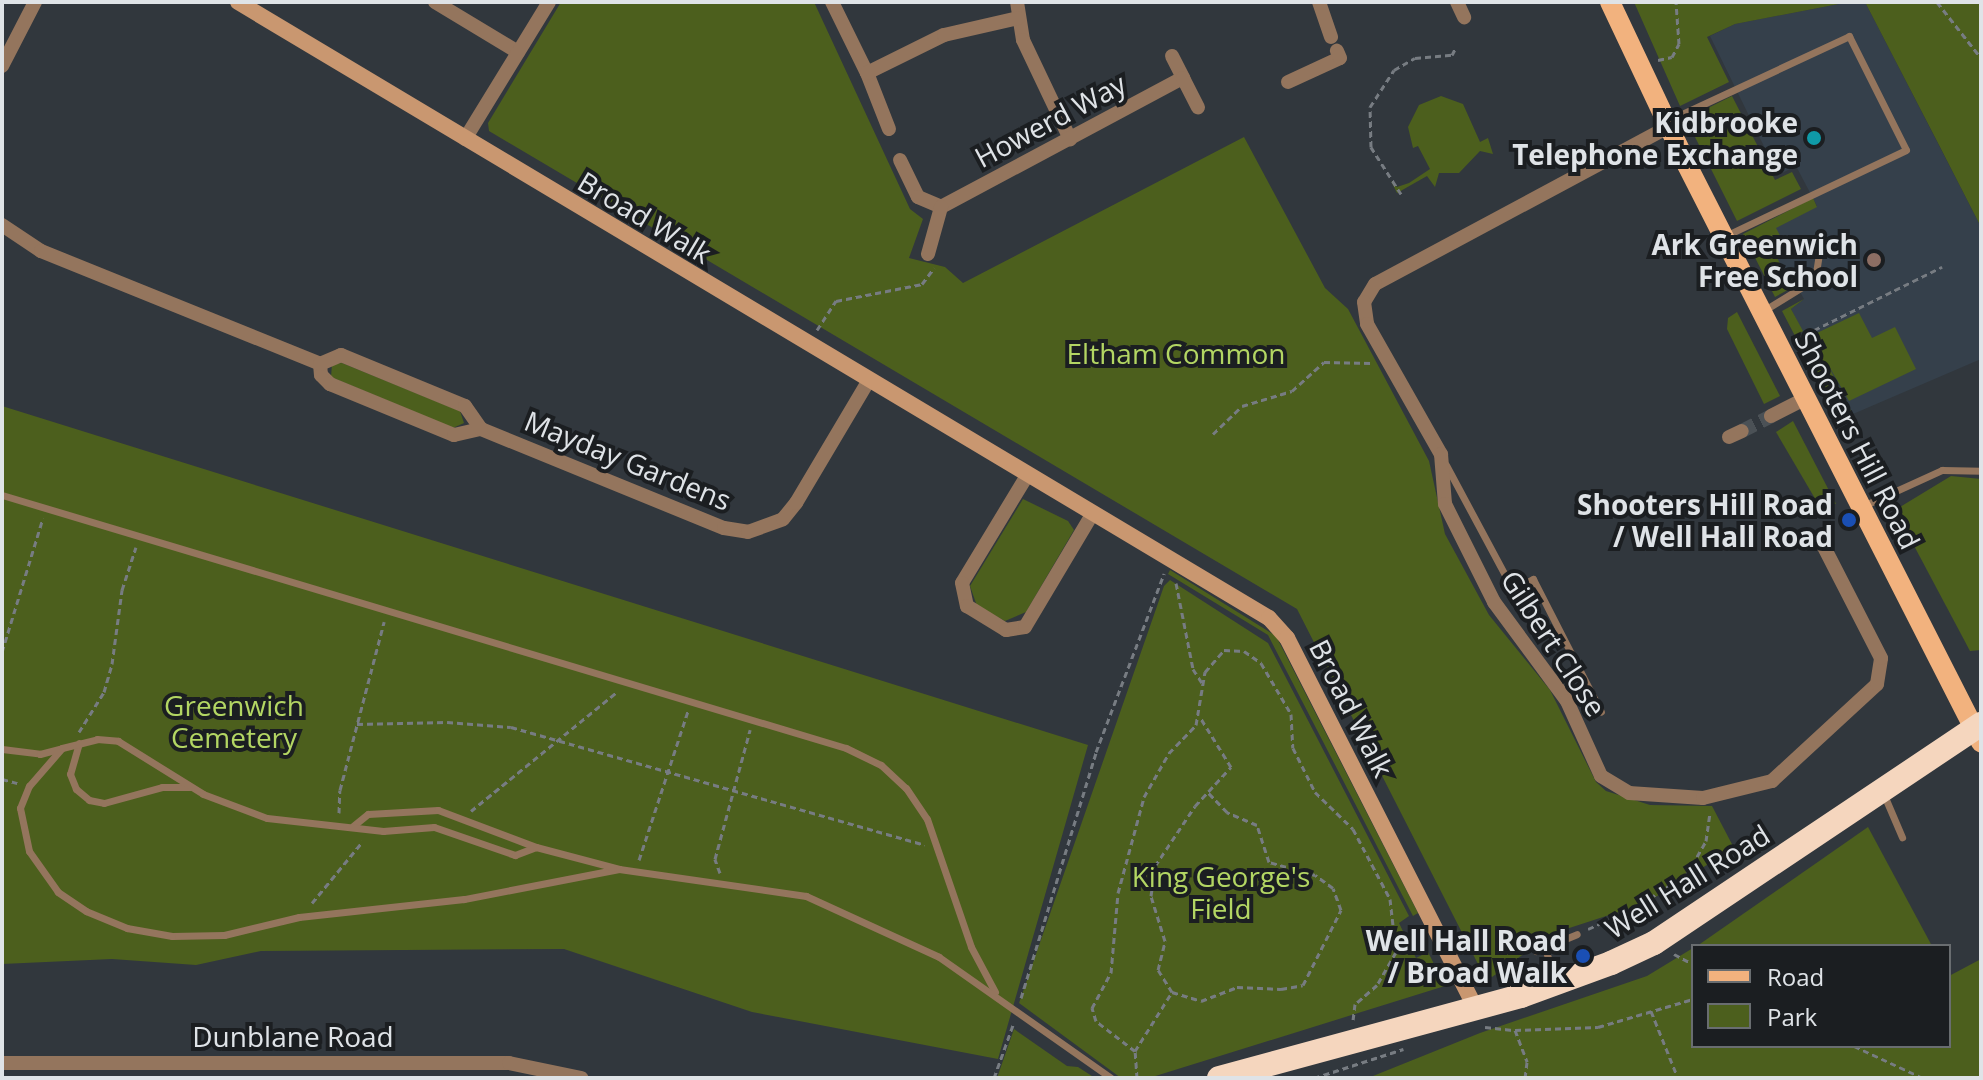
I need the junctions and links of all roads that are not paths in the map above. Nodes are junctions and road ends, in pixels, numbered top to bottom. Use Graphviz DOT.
graph roads {
  1 [pos="35,2"];
  2 [pos="238,2"];
  3 [pos="435,2"];
  4 [pos="549,2"];
  5 [pos="832,2"];
  6 [pos="1017,2"];
  7 [pos="1319,2"];
  8 [pos="1457,2"];
  9 [pos="1610,2"];
  10 [pos="1464,17"];
  11 [pos="1018,18"];
  12 [pos="518,52"];
  13 [pos="1172,56"];
  14 [pos="2,66"];
  15 [pos="867,73"];
  16 [pos="1183,78"];
  17 [pos="1288,82"];
  18 [pos="1198,107"];
  19 [pos="1667,125"];
  20 [pos="889,129"];
  21 [pos="465,139"];
  22 [pos="1070,139"];
  23 [pos="900,160"];
  24 [pos="941,207"];
  25 [pos="2,225"];
  26 [pos="1723,236"];
  27 [pos="1821,240"];
  28 [pos="928,254"];
  29 [pos="1761,312"];
  30 [pos="320,364"];
  31 [pos="869,380"];
  32 [pos="1805,399"];
  33 [pos="1771,416"];
  34 [pos="481,429"];
  35 [pos="1441,454"];
  36 [pos="1981,471"];
  37 [pos="1028,474"];
  38 [pos="2,495"];
  39 [pos="1860,507"];
  40 [pos="1093,513"];
  41 [pos="1824,547"];
  42 [pos="1601,712"];
  43 [pos="1979,732"];
  44 [pos="75,744"];
  45 [pos="62,748"];
  46 [pos="2,749"];
  47 [pos="190,787"];
  48 [pos="1881,790"];
  49 [pos="352,826"];
  50 [pos="1902,837"];
  51 [pos="536,847"];
  52 [pos="619,869"];
  53 [pos="1577,934"];
  54 [pos="1545,948"];
  55 [pos="1536,951"];
  56 [pos="1557,984"];
  57 [pos="997,995"];
  58 [pos="1481,1018"];
  59 [pos="361,1062"];
  60 [pos="2,1063"];
  61 [pos="360,1078"];
  62 [pos="581,1078"];
  63 [pos="1111,1078"];
  64 [pos="1219,1078"];
  1 -- 14 [label="street"];
  2 -- 21 [label="street, Broad Walk"];
  3 -- 12 [label="street"];
  4 -- 12 [label="street"];
  5 -- 15 [label="street"];
  6 -- 11 [label="street"];
  7 -- 17 [label="street"];
  8 -- 10 [label="street"];
  9 -- 19 [label="main road, Shooters Hill Road"];
  11 -- 15 [label="street"];
  11 -- 22 [label="street"];
  12 -- 21 [label="street"];
  13 -- 16 [label="street"];
  15 -- 20 [label="street"];
  16 -- 18 [label="street"];
  16 -- 22 [label="street, Howerd Way"];
  19 -- 26 [label="main road, Shooters Hill Road"];
  19 -- 26 [label="lane"];
  19 -- 35 [label="street, Gilbert Close"];
  21 -- 31 [label="street, Broad Walk"];
  22 -- 24 [label="street, Howerd Way"];
  23 -- 24 [label="street"];
  24 -- 28 [label="street"];
  25 -- 30 [label="street, Mayday Gardens"];
  26 -- 29 [label="main road, Shooters Hill Road"];
  27 -- 29 [label="lane"];
  29 -- 32 [label="main road, Shooters Hill Road"];
  30 -- 34 [label="street, Mayday Gardens"];
  30 -- 34 [label="street, Mayday Gardens"];
  31 -- 34 [label="street, Mayday Gardens"];
  31 -- 37 [label="street, Broad Walk"];
  32 -- 33 [label="street"];
  32 -- 39 [label="main road, Shooters Hill Road"];
  35 -- 41 [label="street, Gilbert Close"];
  35 -- 42 [label="lane, Gilbert Close"];
  36 -- 39 [label="lane"];
  37 -- 40 [label="street, Broad Walk"];
  37 -- 40 [label="street"];
  38 -- 57 [label="lane"];
  39 -- 43 [label="main road, Shooters Hill Road"];
  40 -- 58 [label="street, Broad Walk"];
  43 -- 48 [label="highway, Well Hall Road"];
  44 -- 45 [label="lane"];
  44 -- 47 [label="lane"];
  44 -- 47 [label="lane"];
  45 -- 46 [label="lane"];
  45 -- 52 [label="lane"];
  47 -- 49 [label="lane"];
  48 -- 50 [label="lane"];
  48 -- 56 [label="highway, Well Hall Road"];
  49 -- 51 [label="lane"];
  49 -- 51 [label="lane"];
  51 -- 52 [label="lane"];
  52 -- 57 [label="lane"];
  53 -- 54 [label="lane"];
  54 -- 55 [label="lane"];
  54 -- 56 [label="lane"];
  56 -- 58 [label="highway, Well Hall Road"];
  57 -- 63 [label="lane"];
  58 -- 64 [label="highway, Well Hall Road"];
  59 -- 60 [label="street, Dunblane Road"];
  59 -- 61 [label="street"];
  59 -- 62 [label="street, Dunblane Road"];
}
